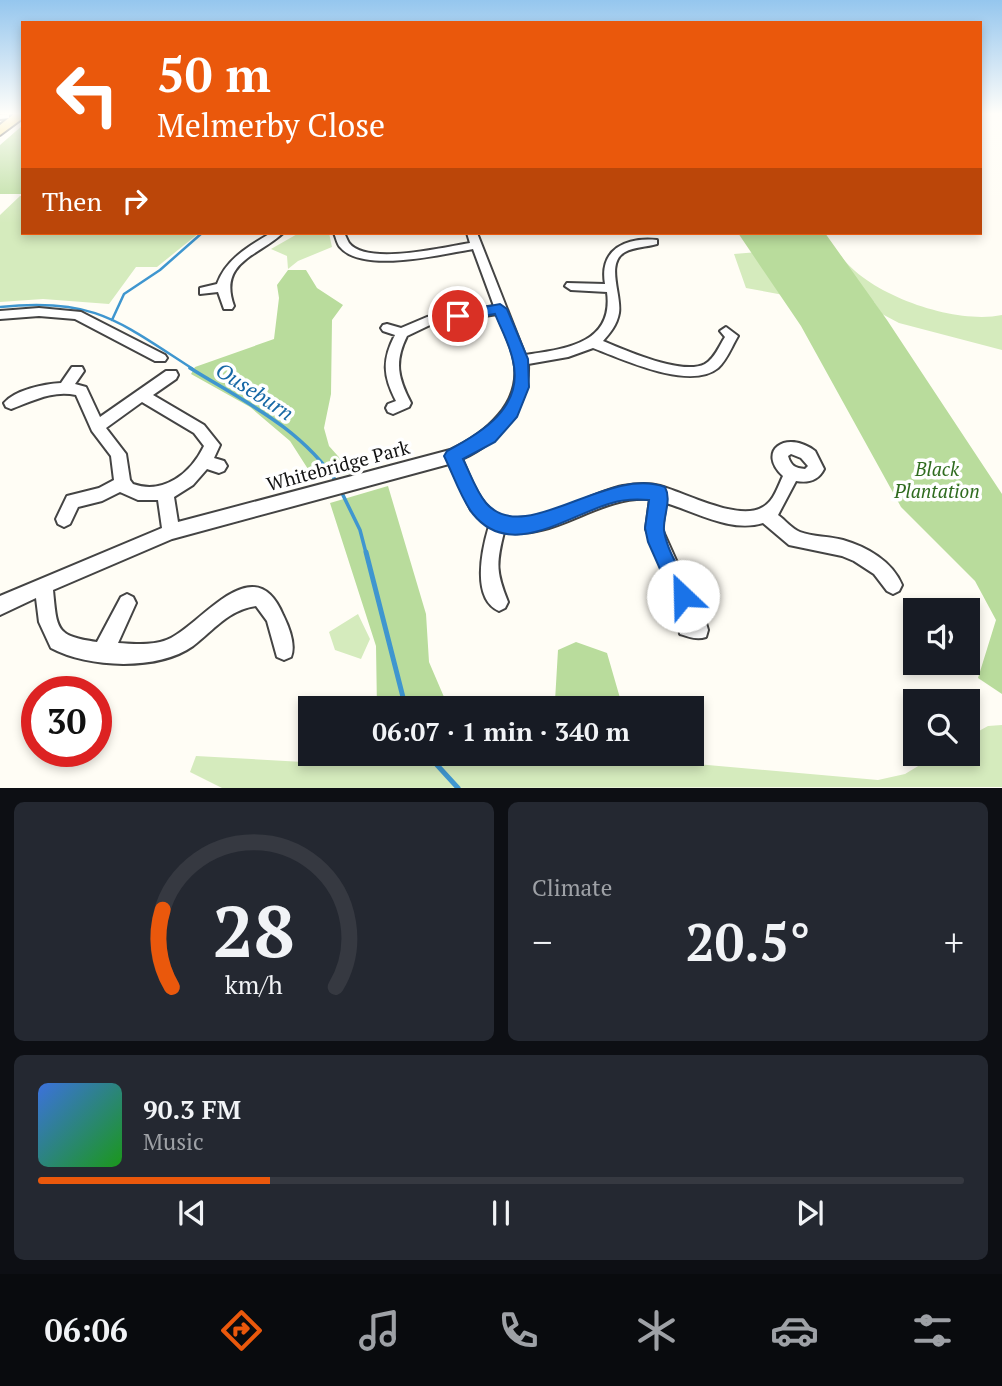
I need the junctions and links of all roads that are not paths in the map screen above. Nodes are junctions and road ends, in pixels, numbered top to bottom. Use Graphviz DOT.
graph roads {
  1 [pos="275,235"];
  2 [pos="339,235"];
  3 [pos="474,239"];
  4 [pos="651,245"];
  5 [pos="571,286"];
  6 [pos="223,287"];
  7 [pos="612,289"];
  8 [pos="204,291"];
  9 [pos="228,306"];
  10 [pos="500,309"];
  11 [pos="0,315"];
  12 [pos="387,328"];
  13 [pos="402,333"];
  14 [pos="733,336"];
  15 [pos="594,343"];
  16 [pos="160,358"];
  17 [pos="521,359"];
  18 [pos="77,371"];
  19 [pos="172,375"];
  20 [pos="65,388"];
  21 [pos="143,396"];
  22 [pos="11,403"];
  23 [pos="402,405"];
  24 [pos="97,427"];
  25 [pos="453,456"];
  26 [pos="792,474"];
  27 [pos="122,483"];
  28 [pos="165,493"];
  29 [pos="659,493"];
  30 [pos="766,515"];
  31 [pos="64,519"];
  32 [pos="498,524"];
  33 [pos="172,532"];
  34 [pos="44,585"];
  35 [pos="893,585"];
  36 [pos="499,602"];
  37 [pos="127,603"];
  38 [pos="0,606"];
  39 [pos="688,630"];
  40 [pos="284,650"];
  41 [pos="104,651"];
  1 -- 6 [label="street"];
  2 -- 3 [label="street"];
  3 -- 10 [label="street, Whitebridge Park"];
  4 -- 7 [label="street"];
  5 -- 7 [label="street"];
  6 -- 8 [label="street"];
  6 -- 9 [label="street"];
  7 -- 15 [label="street"];
  10 -- 13 [label="street"];
  10 -- 17 [label="street, Whitebridge Park"];
  11 -- 16 [label="street"];
  12 -- 13 [label="street"];
  13 -- 23 [label="street"];
  14 -- 15 [label="street"];
  15 -- 17 [label="street"];
  17 -- 25 [label="street, Whitebridge Park"];
  18 -- 20 [label="street"];
  19 -- 21 [label="street"];
  20 -- 22 [label="street"];
  20 -- 24 [label="street"];
  21 -- 24 [label="street"];
  21 -- 28 [label="street"];
  24 -- 27 [label="street"];
  25 -- 32 [label="street"];
  25 -- 33 [label="street, Whitebridge Park"];
  26 -- 30 [label="street"];
  27 -- 28 [label="street"];
  27 -- 31 [label="street"];
  28 -- 33 [label="street"];
  29 -- 30 [label="street"];
  29 -- 32 [label="street"];
  29 -- 39 [label="street"];
  30 -- 35 [label="street"];
  32 -- 36 [label="street"];
  33 -- 34 [label="street, Whitebridge Park"];
  34 -- 38 [label="street, Whitebridge Park"];
  34 -- 41 [label="street"];
  37 -- 41 [label="street"];
  40 -- 41 [label="street"];
}
